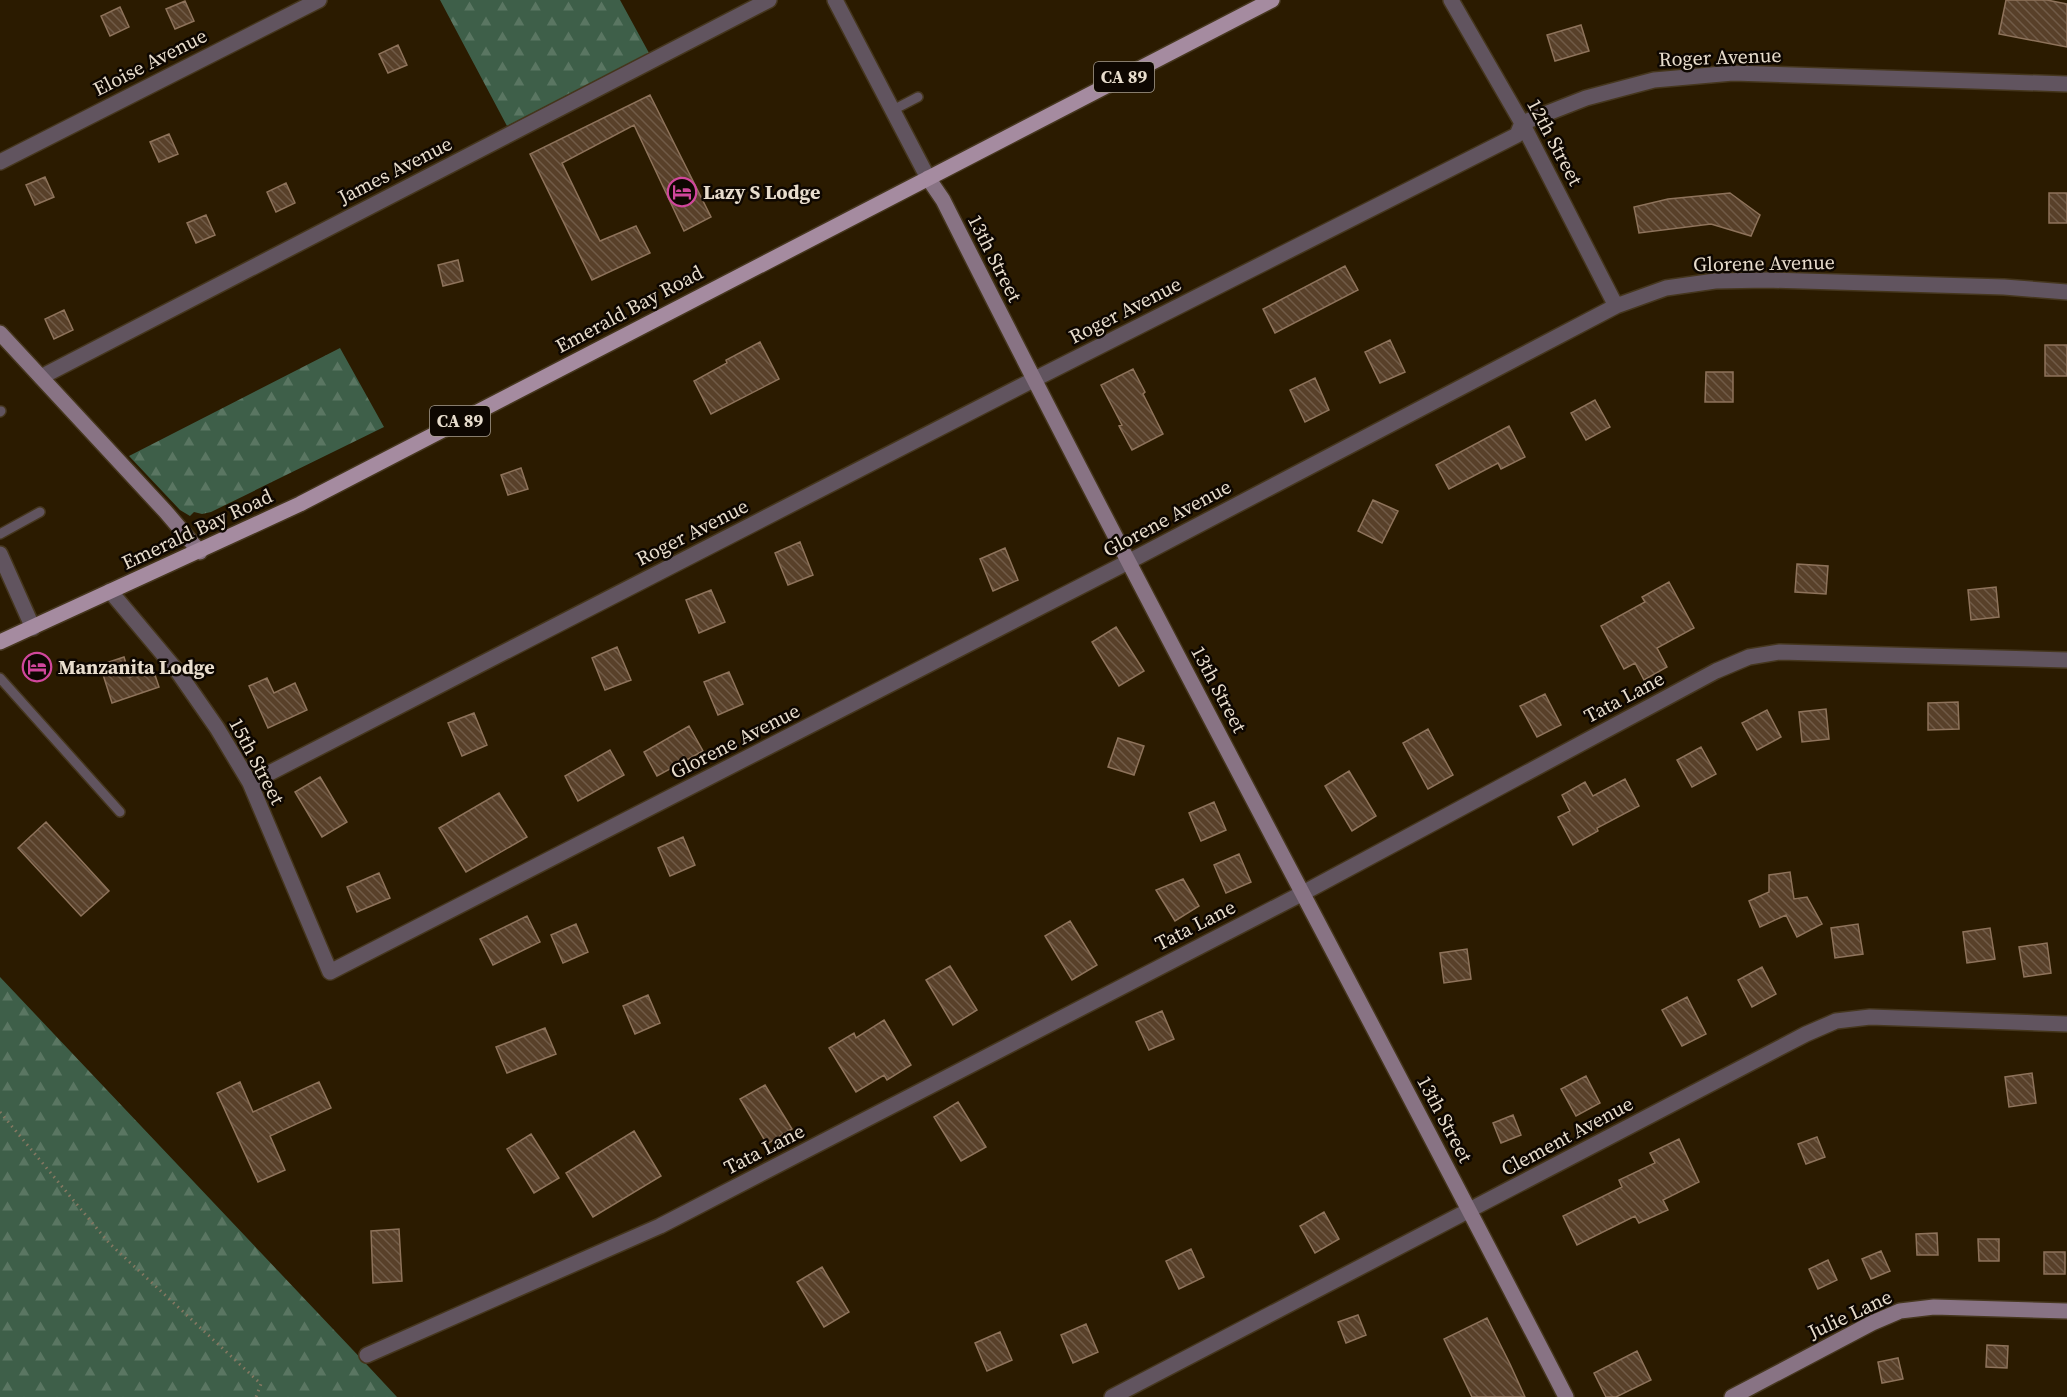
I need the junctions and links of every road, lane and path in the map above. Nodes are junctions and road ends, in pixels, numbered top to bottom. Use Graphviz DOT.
graph roads {
  1 [pos="319,0"];
  2 [pos="769,0"];
  3 [pos="835,0"];
  4 [pos="1272,0"];
  5 [pos="1451,0"];
  6 [pos="2067,84"];
  7 [pos="918,97"];
  8 [pos="893,110"];
  9 [pos="1522,123"];
  10 [pos="0,162"];
  11 [pos="928,178"];
  12 [pos="2067,292"];
  13 [pos="1616,306"];
  14 [pos="0,333"];
  15 [pos="41,377"];
  16 [pos="1033,380"];
  17 [pos="40,512"];
  18 [pos="0,534"];
  19 [pos="200,552"];
  20 [pos="0,554"];
  21 [pos="1128,562"];
  22 [pos="110,591"];
  23 [pos="33,628"];
  24 [pos="0,642"];
  25 [pos="2067,660"];
  26 [pos="0,678"];
  27 [pos="250,783"];
  28 [pos="120,812"];
  29 [pos="1303,893"];
  30 [pos="330,972"];
  31 [pos="2067,1024"];
  32 [pos="0,1112"];
  33 [pos="1470,1211"];
  34 [pos="2067,1311"];
  35 [pos="367,1355"];
  36 [pos="256,1397"];
  37 [pos="1112,1397"];
  38 [pos="1566,1397"];
  39 [pos="1732,1397"];
  1 -- 10 [label="street, Eloise Avenue"];
  2 -- 15 [label="street, James Avenue"];
  3 -- 8 [label="street, 13th Street"];
  4 -- 11 [label="main road, Emerald Bay Road / CA 89"];
  5 -- 9 [label="street, 12th Street"];
  6 -- 9 [label="street, Roger Avenue"];
  7 -- 8 [label="lane"];
  8 -- 11 [label="street, 13th Street"];
  9 -- 13 [label="street, 12th Street"];
  9 -- 16 [label="street, Roger Avenue"];
  11 -- 16 [label="street, 13th Street"];
  11 -- 19 [label="main road, Emerald Bay Road / CA 89"];
  12 -- 13 [label="street, Glorene Avenue"];
  13 -- 21 [label="street, Glorene Avenue"];
  14 -- 15 [label="street"];
  15 -- 19 [label="street"];
  16 -- 21 [label="street, 13th Street"];
  16 -- 27 [label="street, Roger Avenue"];
  17 -- 18 [label="lane"];
  19 -- 22 [label="main road, Emerald Bay Road / CA 89"];
  20 -- 23 [label="street"];
  21 -- 29 [label="street, 13th Street"];
  21 -- 30 [label="street, Glorene Avenue"];
  22 -- 23 [label="main road, Emerald Bay Road / CA 89"];
  22 -- 27 [label="street, 15th Street"];
  23 -- 24 [label="main road, Emerald Bay Road / CA 89"];
  25 -- 29 [label="street, Tata Lane"];
  26 -- 28 [label="lane"];
  27 -- 30 [label="street, 15th Street"];
  29 -- 33 [label="street, 13th Street"];
  29 -- 35 [label="street, Tata Lane"];
  31 -- 33 [label="street, Clement Avenue"];
  32 -- 36 [label="path"];
  33 -- 37 [label="street, Clement Avenue"];
  33 -- 38 [label="street, 13th Street"];
  34 -- 39 [label="street, Julie Lane"];
}
